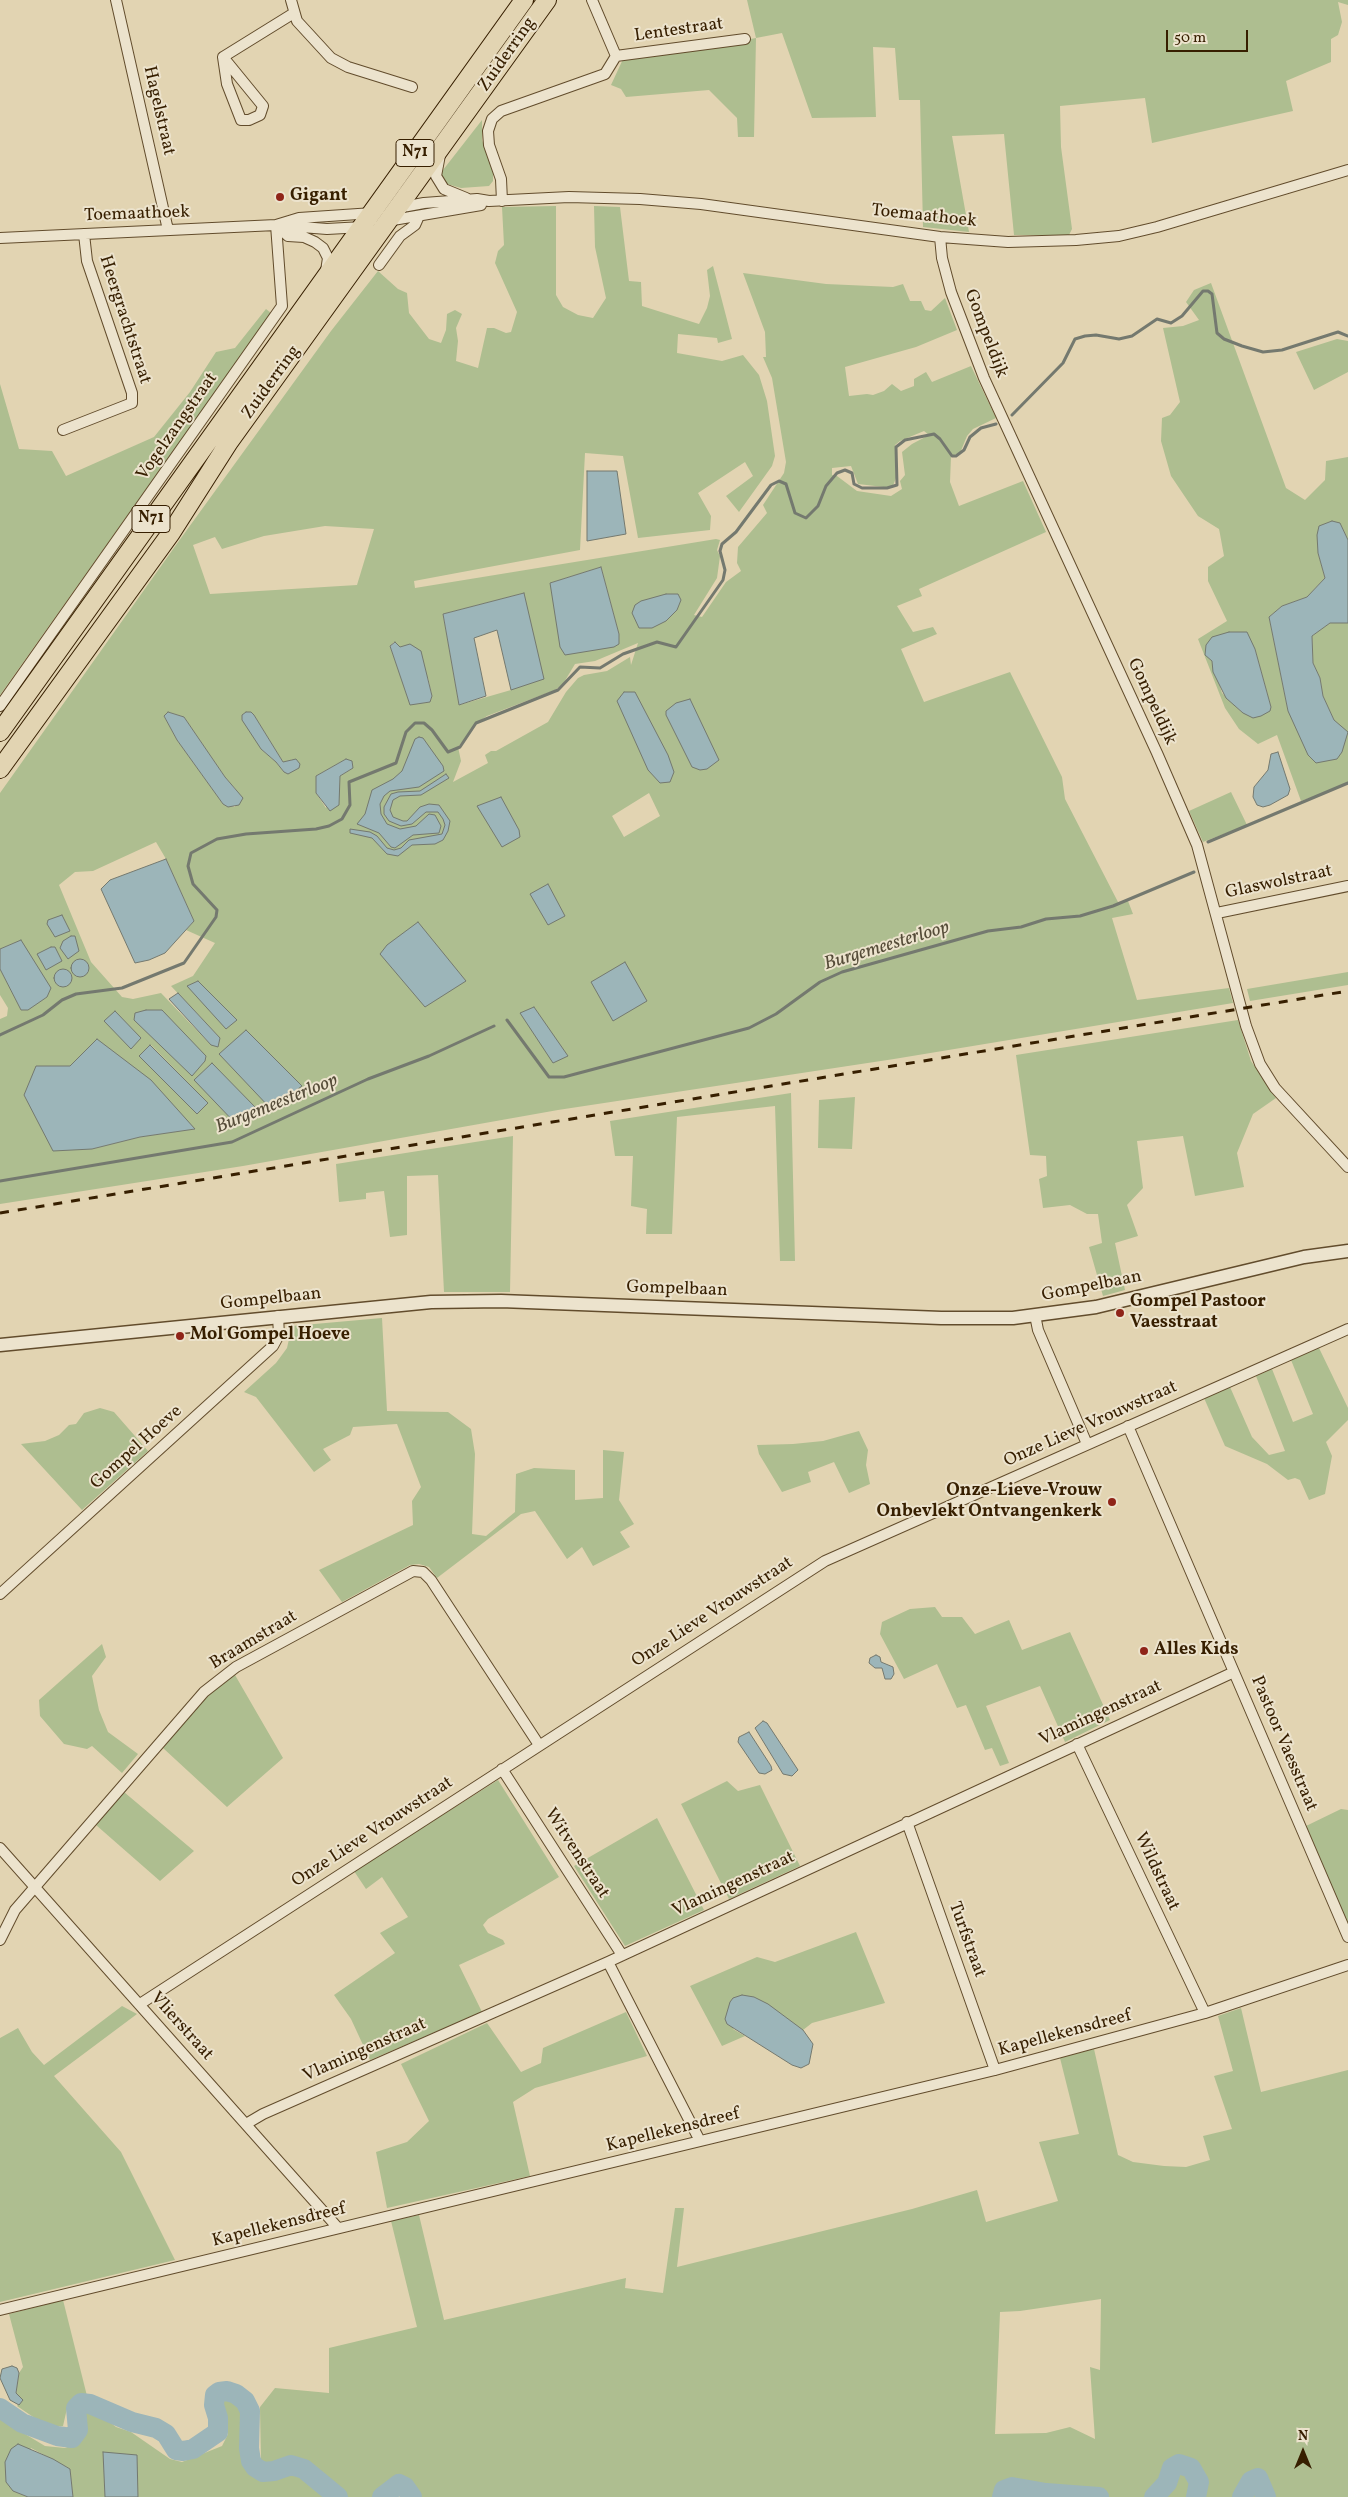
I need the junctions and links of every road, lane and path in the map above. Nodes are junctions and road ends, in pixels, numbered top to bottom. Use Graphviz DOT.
graph roads {
  1 [pos="116,0"];
  2 [pos="291,0"];
  3 [pos="524,0"];
  4 [pos="547,0"];
  5 [pos="592,0"];
  6 [pos="294,13"];
  7 [pos="745,39"];
  8 [pos="616,56"];
  9 [pos="223,57"];
  10 [pos="412,87"];
  11 [pos="445,143"];
  12 [pos="1348,170"];
  13 [pos="469,200"];
  14 [pos="489,201"];
  15 [pos="502,201"];
  16 [pos="419,216"];
  17 [pos="380,217"];
  18 [pos="276,225"];
  19 [pos="168,230"];
  20 [pos="84,234"];
  21 [pos="940,237"];
  22 [pos="0,238"];
  23 [pos="379,265"];
  24 [pos="302,307"];
  25 [pos="63,430"];
  26 [pos="0,706"];
  27 [pos="0,732"];
  28 [pos="0,769"];
  29 [pos="1348,886"];
  30 [pos="1217,913"];
  31 [pos="1348,1167"];
  32 [pos="1348,1251"];
  33 [pos="278,1316"];
  34 [pos="1035,1316"];
  35 [pos="1348,1329"];
  36 [pos="0,1345"];
  37 [pos="1128,1426"];
  38 [pos="1087,1444"];
  39 [pos="0,1594"];
  40 [pos="1234,1672"];
  41 [pos="1077,1744"];
  42 [pos="539,1745"];
  43 [pos="502,1769"];
  44 [pos="906,1822"];
  45 [pos="0,1848"];
  46 [pos="34,1887"];
  47 [pos="1348,1937"];
  48 [pos="0,1940"];
  49 [pos="622,1955"];
  50 [pos="608,1962"];
  51 [pos="1348,1966"];
  52 [pos="140,2004"];
  53 [pos="1205,2013"];
  54 [pos="995,2070"];
  55 [pos="246,2124"];
  56 [pos="700,2141"];
  57 [pos="338,2228"];
  58 [pos="0,2310"];
  1 -- 19 [label="street, Hagelstraat"];
  2 -- 6 [label="street"];
  3 -- 17 [label="highway, Zuiderring / N71"];
  4 -- 11 [label="highway, Zuiderring / N71"];
  5 -- 8 [label="street, Lentestraat"];
  6 -- 9 [label="street"];
  6 -- 10 [label="street"];
  7 -- 8 [label="street, Lentestraat"];
  8 -- 15 [label="street, Lentestraat"];
  9 -- 9 [label="street"];
  11 -- 13 [label="street, Toemaathoek"];
  11 -- 17 [label="highway, Zuiderring / N71"];
  12 -- 21 [label="street, Toemaathoek"];
  13 -- 14 [label="street, Toemaathoek"];
  13 -- 17 [label="street, Toemaathoek"];
  14 -- 15 [label="street, Toemaathoek"];
  14 -- 16 [label="street, Toemaathoek"];
  15 -- 21 [label="street, Toemaathoek"];
  16 -- 17 [label="street, Toemaathoek"];
  16 -- 23 [label="street"];
  17 -- 18 [label="street, Toemaathoek"];
  17 -- 18 [label="street, Toemaathoek"];
  17 -- 24 [label="highway, Zuiderring / N71"];
  17 -- 28 [label="highway, Zuiderring / N71"];
  18 -- 19 [label="street, Toemaathoek"];
  18 -- 24 [label="street"];
  18 -- 26 [label="street, Vogelzangstraat"];
  19 -- 20 [label="street, Toemaathoek"];
  20 -- 22 [label="street, Toemaathoek"];
  20 -- 25 [label="street, Heergrachtstraat"];
  21 -- 30 [label="street, Gompeldijk"];
  24 -- 27 [label="highway, Zuiderring / N71"];
  29 -- 30 [label="street, Glaswolstraat"];
  30 -- 31 [label="street, Gompeldijk"];
  32 -- 34 [label="street, Gompelbaan"];
  33 -- 34 [label="street, Gompelbaan"];
  33 -- 36 [label="street, Gompelbaan"];
  33 -- 39 [label="street, Gompel Hoeve"];
  34 -- 38 [label="street"];
  35 -- 37 [label="street, Onze Lieve Vrouwstraat"];
  37 -- 38 [label="street, Onze Lieve Vrouwstraat"];
  37 -- 40 [label="street, Pastoor Vaesstraat"];
  38 -- 42 [label="street, Onze Lieve Vrouwstraat"];
  40 -- 41 [label="street, Vlamingenstraat"];
  40 -- 47 [label="street, Pastoor Vaesstraat"];
  41 -- 44 [label="street, Vlamingenstraat"];
  41 -- 53 [label="street, Wildstraat"];
  42 -- 43 [label="street, Onze Lieve Vrouwstraat"];
  42 -- 46 [label="street, Braamstraat"];
  43 -- 49 [label="street, Witvenstraat"];
  43 -- 52 [label="street, Onze Lieve Vrouwstraat"];
  44 -- 49 [label="street, Vlamingenstraat"];
  44 -- 54 [label="street, Turfstraat"];
  45 -- 46 [label="street, Vlierstraat"];
  46 -- 48 [label="street, Braamstraat"];
  46 -- 52 [label="street, Vlierstraat"];
  49 -- 50 [label="street, Vlamingenstraat"];
  50 -- 55 [label="street, Vlamingenstraat"];
  50 -- 56 [label="street"];
  51 -- 53 [label="street, Kapellekensdreef"];
  52 -- 55 [label="street, Vlierstraat"];
  53 -- 54 [label="street, Kapellekensdreef"];
  54 -- 56 [label="street, Kapellekensdreef"];
  55 -- 57 [label="street, Vlierstraat"];
  56 -- 57 [label="street, Kapellekensdreef"];
  57 -- 58 [label="street, Kapellekensdreef"];
}
